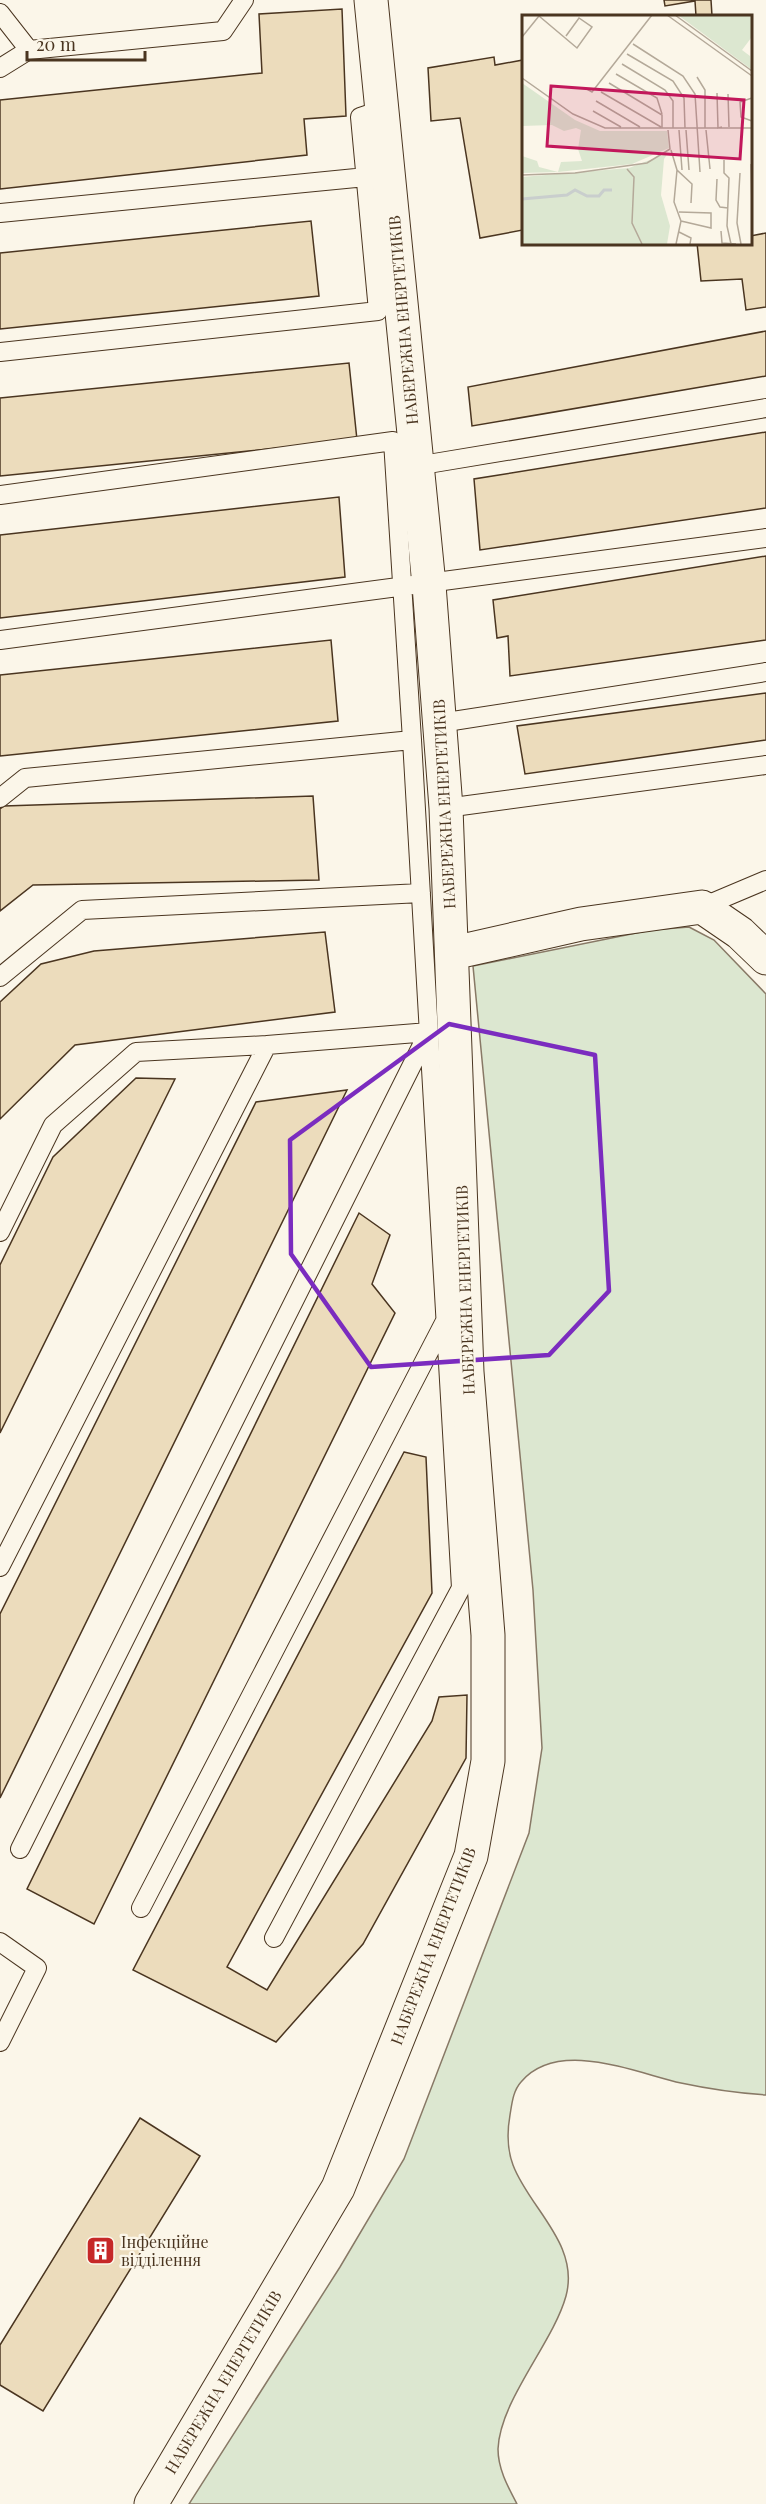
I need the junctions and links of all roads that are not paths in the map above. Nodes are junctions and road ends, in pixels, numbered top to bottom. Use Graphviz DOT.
graph roads {
  1 [pos="244,0"];
  2 [pos="371,0"];
  3 [pos="0,13"];
  4 [pos="29,50"];
  5 [pos="0,68"];
  6 [pos="384,109"];
  7 [pos="366,177"];
  8 [pos="0,213"];
  9 [pos="0,352"];
  10 [pos="766,408"];
  11 [pos="416,466"];
  12 [pos="0,495"];
  13 [pos="766,538"];
  14 [pos="415,587"];
  15 [pos="0,640"];
  16 [pos="766,672"];
  17 [pos="440,723"];
  18 [pos="412,740"];
  19 [pos="766,765"];
  20 [pos="0,798"];
  21 [pos="446,808"];
  22 [pos="766,880"];
  23 [pos="421,892"];
  24 [pos="702,907"];
  25 [pos="453,953"];
  26 [pos="766,958"];
  27 [pos="0,977"];
  28 [pos="429,1032"];
  29 [pos="267,1045"];
  30 [pos="0,1232"];
  31 [pos="445,1320"];
  32 [pos="0,1567"];
  33 [pos="20,1849"];
  34 [pos="141,1908"];
  35 [pos="274,1938"];
  36 [pos="0,1942"];
  37 [pos="0,2042"];
  38 [pos="151,2504"];
  1 -- 4 [label="lane"];
  2 -- 6 [label="street, НАБЕРЕЖНА ЕНЕРГЕТИКІВ"];
  3 -- 4 [label="lane"];
  4 -- 5 [label="lane"];
  6 -- 7 [label="lane"];
  6 -- 11 [label="street, НАБЕРЕЖНА ЕНЕРГЕТИКІВ"];
  7 -- 8 [label="lane"];
  7 -- 9 [label="lane"];
  10 -- 11 [label="lane"];
  11 -- 14 [label="street, НАБЕРЕЖНА ЕНЕРГЕТИКІВ"];
  12 -- 14 [label="lane"];
  13 -- 14 [label="lane"];
  14 -- 15 [label="lane"];
  14 -- 17 [label="street, НАБЕРЕЖНА ЕНЕРГЕТИКІВ"];
  14 -- 18 [label="lane"];
  16 -- 17 [label="lane"];
  17 -- 21 [label="street, НАБЕРЕЖНА ЕНЕРГЕТИКІВ"];
  18 -- 20 [label="lane"];
  18 -- 23 [label="lane"];
  19 -- 21 [label="lane"];
  21 -- 25 [label="street, НАБЕРЕЖНА ЕНЕРГЕТИКІВ"];
  22 -- 24 [label="lane"];
  23 -- 27 [label="lane"];
  23 -- 28 [label="lane"];
  24 -- 25 [label="street"];
  24 -- 26 [label="street"];
  25 -- 38 [label="street, НАБЕРЕЖНА ЕНЕРГЕТИКІВ"];
  28 -- 29 [label="lane"];
  28 -- 31 [label="lane"];
  28 -- 33 [label="lane"];
  29 -- 30 [label="lane"];
  29 -- 32 [label="lane"];
  31 -- 34 [label="lane"];
  31 -- 35 [label="lane"];
  36 -- 37 [label="lane"];
}
